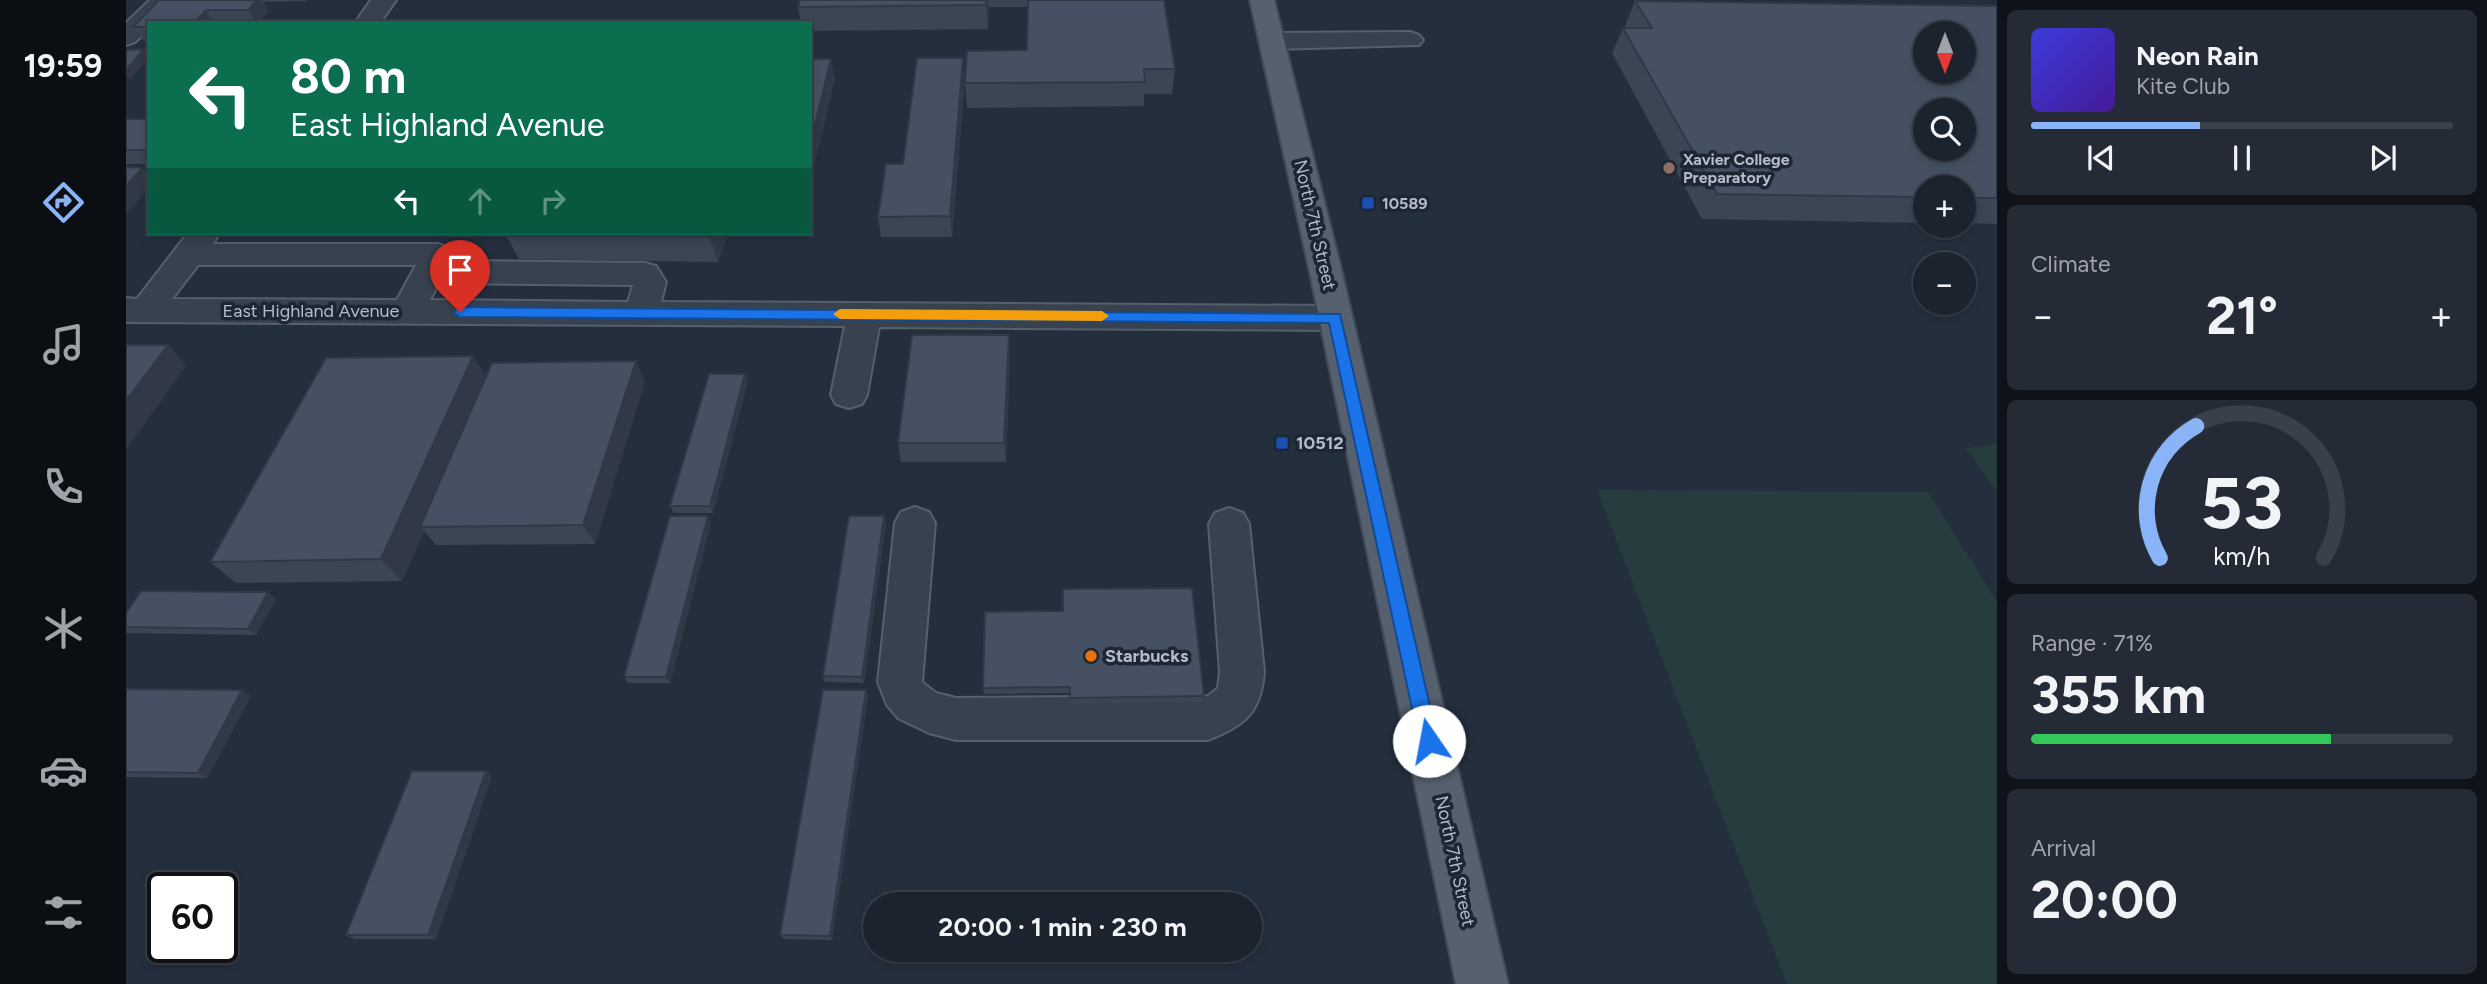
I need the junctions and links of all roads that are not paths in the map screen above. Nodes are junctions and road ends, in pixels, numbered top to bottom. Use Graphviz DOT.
graph roads {
  1 [pos="164,0"];
  2 [pos="384,0"];
  3 [pos="1262,0"];
  4 [pos="368,21"];
  5 [pos="126,37"];
  6 [pos="1409,40"];
  7 [pos="1272,41"];
  8 [pos="197,243"];
  9 [pos="429,272"];
  10 [pos="136,310"];
  11 [pos="408,312"];
  12 [pos="641,313"];
  13 [pos="864,314"];
  14 [pos="1335,318"];
  15 [pos="849,396"];
  16 [pos="915,523"];
  17 [pos="1229,524"];
  18 [pos="1482,984"];
  1 -- 5 [label="street"];
  2 -- 4 [label="street"];
  3 -- 7 [label="main road, North 7th Street"];
  6 -- 7 [label="street"];
  7 -- 14 [label="main road, North 7th Street"];
  8 -- 9 [label="street"];
  8 -- 10 [label="street"];
  9 -- 11 [label="street"];
  9 -- 12 [label="street"];
  10 -- 11 [label="street, East Highland Avenue"];
  11 -- 12 [label="street, East Highland Avenue"];
  12 -- 13 [label="street, East Highland Avenue"];
  13 -- 14 [label="street, East Highland Avenue"];
  13 -- 15 [label="street"];
  14 -- 18 [label="main road, North 7th Street"];
  16 -- 17 [label="street"];
}
